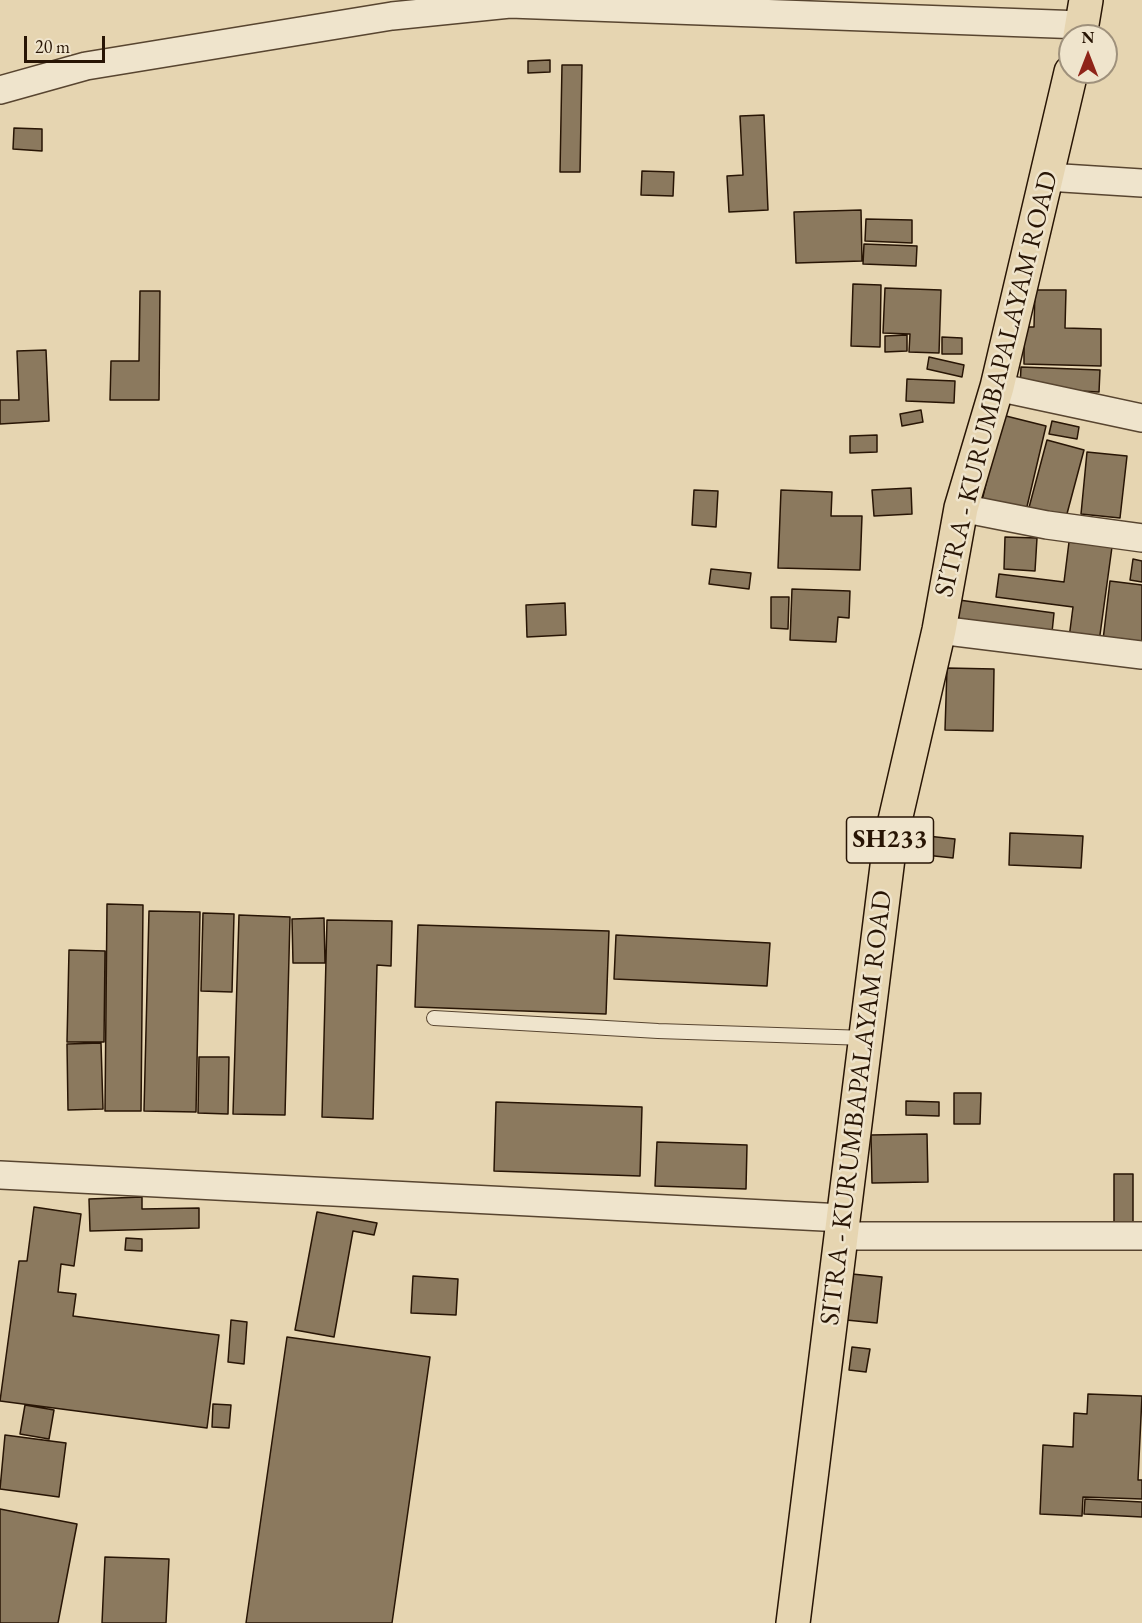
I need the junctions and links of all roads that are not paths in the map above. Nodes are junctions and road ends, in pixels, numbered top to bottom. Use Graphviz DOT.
graph roads {
  1 [pos="509,2"];
  2 [pos="1083,20"];
  3 [pos="1068,84"];
  4 [pos="0,90"];
  5 [pos="1047,177"];
  6 [pos="1142,183"];
  7 [pos="997,387"];
  8 [pos="1142,418"];
  9 [pos="961,508"];
  10 [pos="1142,538"];
  11 [pos="939,630"];
  12 [pos="1142,655"];
  13 [pos="434,1018"];
  14 [pos="866,1038"];
  15 [pos="0,1175"];
  16 [pos="842,1227"];
  17 [pos="1142,1236"];
  18 [pos="793,1623"];
  1 -- 2 [label="street"];
  1 -- 4 [label="street"];
  3 -- 5 [label="main road, SITRA - KURUMBAPALAYAM ROAD / SH233"];
  5 -- 6 [label="street"];
  5 -- 7 [label="main road, SITRA - KURUMBAPALAYAM ROAD / SH233"];
  7 -- 8 [label="street"];
  7 -- 9 [label="main road, SITRA - KURUMBAPALAYAM ROAD / SH233"];
  9 -- 10 [label="street"];
  9 -- 11 [label="main road, SITRA - KURUMBAPALAYAM ROAD / SH233"];
  11 -- 12 [label="street"];
  11 -- 14 [label="main road, SITRA - KURUMBAPALAYAM ROAD / SH233"];
  13 -- 14 [label="lane"];
  14 -- 16 [label="main road, SITRA - KURUMBAPALAYAM ROAD / SH233"];
  15 -- 16 [label="street"];
  16 -- 17 [label="street"];
  16 -- 18 [label="main road, SITRA - KURUMBAPALAYAM ROAD / SH233"];
}
